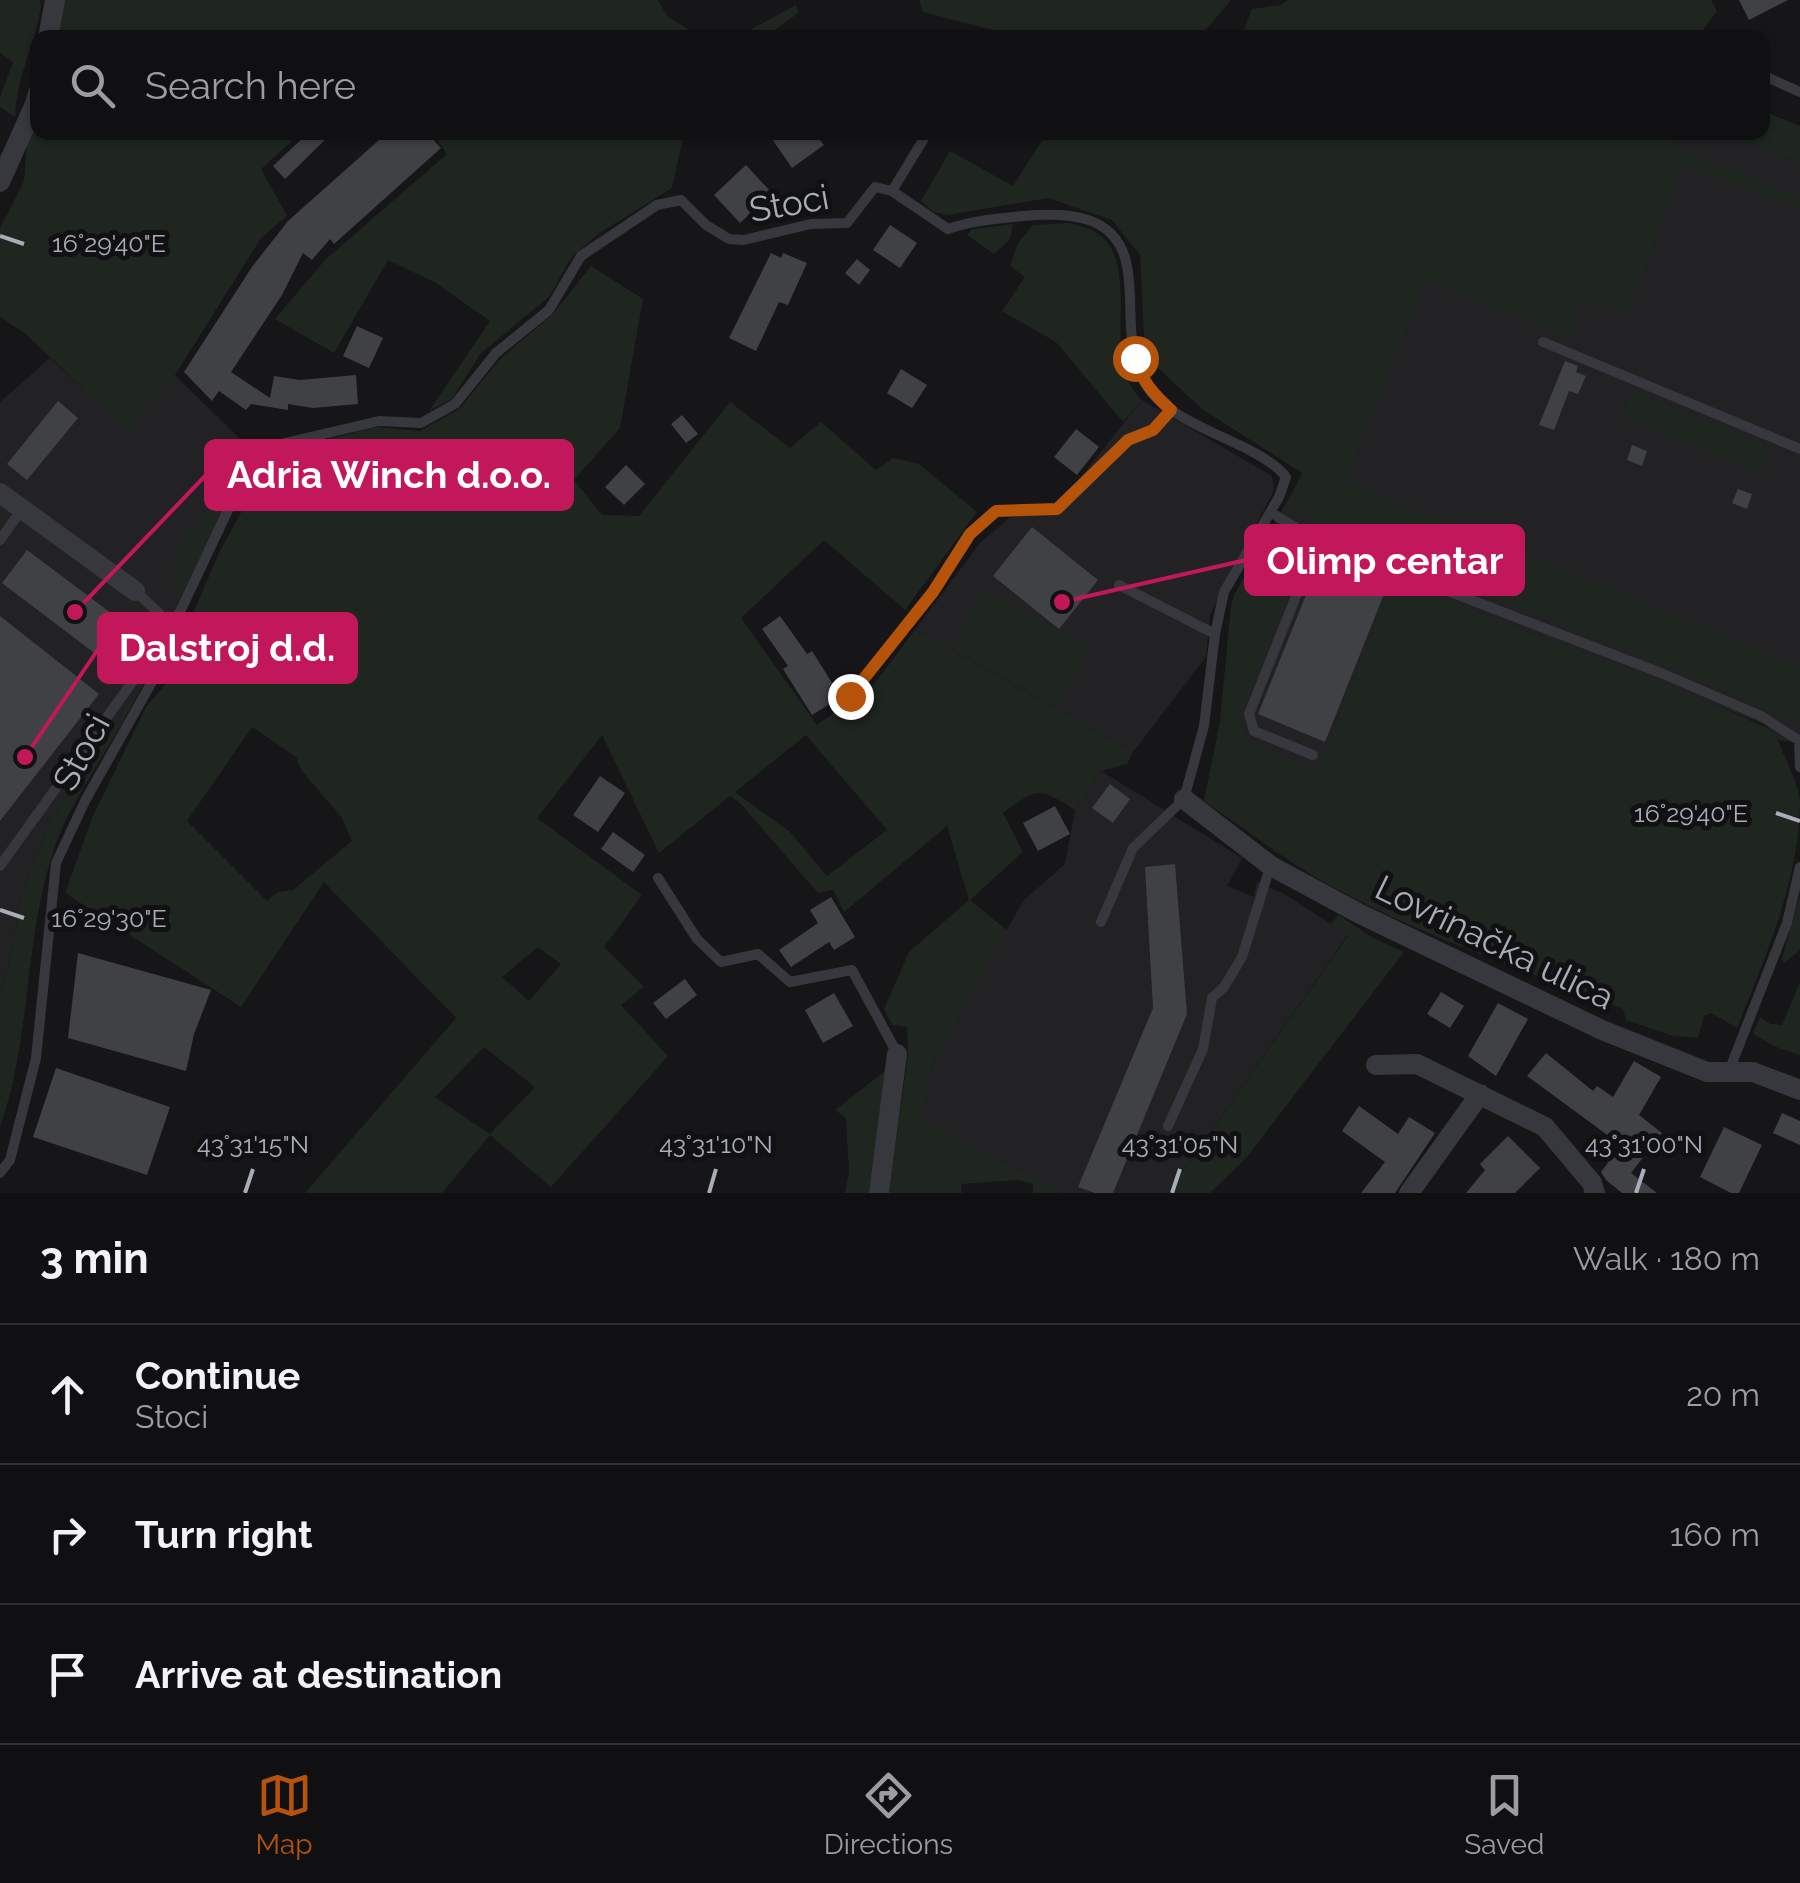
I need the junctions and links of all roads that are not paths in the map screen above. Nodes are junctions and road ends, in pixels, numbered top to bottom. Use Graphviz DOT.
graph roads {
  1 [pos="55,0"];
  2 [pos="49,30"];
  3 [pos="1770,79"];
  4 [pos="1800,92"];
  5 [pos="30,111"];
  6 [pos="923,140"];
  7 [pos="0,182"];
  8 [pos="892,191"];
  9 [pos="1543,342"];
  10 [pos="1171,410"];
  11 [pos="1800,448"];
  12 [pos="0,493"];
  13 [pos="22,509"];
  14 [pos="1270,512"];
  15 [pos="0,540"];
  16 [pos="1318,541"];
  17 [pos="1119,585"];
  18 [pos="136,591"];
  19 [pos="1215,634"];
  20 [pos="850,696"];
  21 [pos="1800,741"];
  22 [pos="1312,755"];
  23 [pos="1800,767"];
  24 [pos="1184,799"];
  25 [pos="0,866"];
  26 [pos="1271,866"];
  27 [pos="1800,867"];
  28 [pos="658,878"];
  29 [pos="1101,922"];
  30 [pos="897,1054"];
  31 [pos="1376,1065"];
  32 [pos="1728,1072"];
  33 [pos="1800,1090"];
  34 [pos="1480,1094"];
  35 [pos="1168,1126"];
  36 [pos="0,1173"];
  37 [pos="1594,1188"];
  38 [pos="879,1193"];
  39 [pos="1409,1193"];
  1 -- 2 [label="street"];
  3 -- 4 [label="lane"];
  5 -- 7 [label="street"];
  6 -- 8 [label="lane"];
  8 -- 10 [label="lane"];
  8 -- 36 [label="lane, Stoci"];
  9 -- 11 [label="lane"];
  10 -- 14 [label="lane"];
  10 -- 20 [label="lane"];
  12 -- 13 [label="street"];
  13 -- 15 [label="lane"];
  13 -- 18 [label="street"];
  14 -- 16 [label="lane"];
  14 -- 19 [label="lane"];
  16 -- 21 [label="lane"];
  16 -- 22 [label="lane"];
  17 -- 19 [label="lane"];
  18 -- 25 [label="lane"];
  19 -- 24 [label="lane"];
  21 -- 23 [label="lane"];
  24 -- 26 [label="street, Lovrinačka ulica"];
  24 -- 29 [label="lane"];
  26 -- 32 [label="street, Lovrinačka ulica"];
  26 -- 35 [label="lane"];
  27 -- 32 [label="lane"];
  28 -- 30 [label="lane"];
  30 -- 38 [label="street"];
  31 -- 34 [label="street"];
  32 -- 33 [label="street, Lovrinačka ulica"];
  34 -- 37 [label="street"];
  34 -- 39 [label="street"];
}
